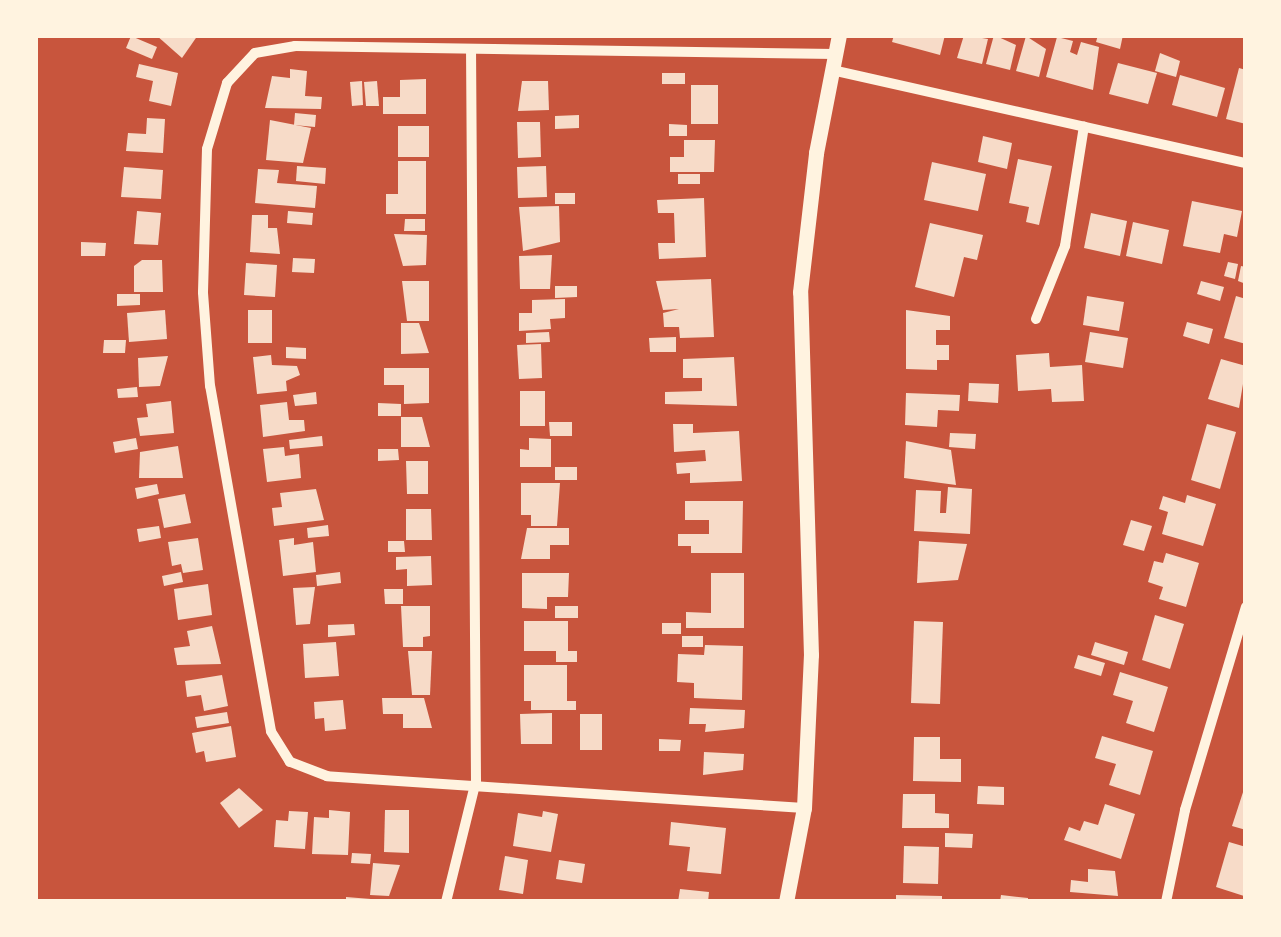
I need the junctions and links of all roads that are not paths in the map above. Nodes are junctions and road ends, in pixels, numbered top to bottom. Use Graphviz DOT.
graph roads {
  1 [pos="840,35"];
  2 [pos="471,49"];
  3 [pos="833,62"];
  4 [pos="1084,126"];
  5 [pos="1246,163"];
  6 [pos="1036,319"];
  7 [pos="1246,608"];
  8 [pos="476,782"];
  9 [pos="804,808"];
  10 [pos="446,902"];
  11 [pos="786,902"];
  12 [pos="1166,902"];
  1 -- 3 [label="street"];
  2 -- 3 [label="street"];
  2 -- 8 [label="street"];
  2 -- 8 [label="street"];
  3 -- 4 [label="street"];
  3 -- 9 [label="street"];
  4 -- 5 [label="street"];
  4 -- 6 [label="street"];
  7 -- 12 [label="street"];
  8 -- 9 [label="street"];
  8 -- 10 [label="street"];
  9 -- 11 [label="street"];
}
